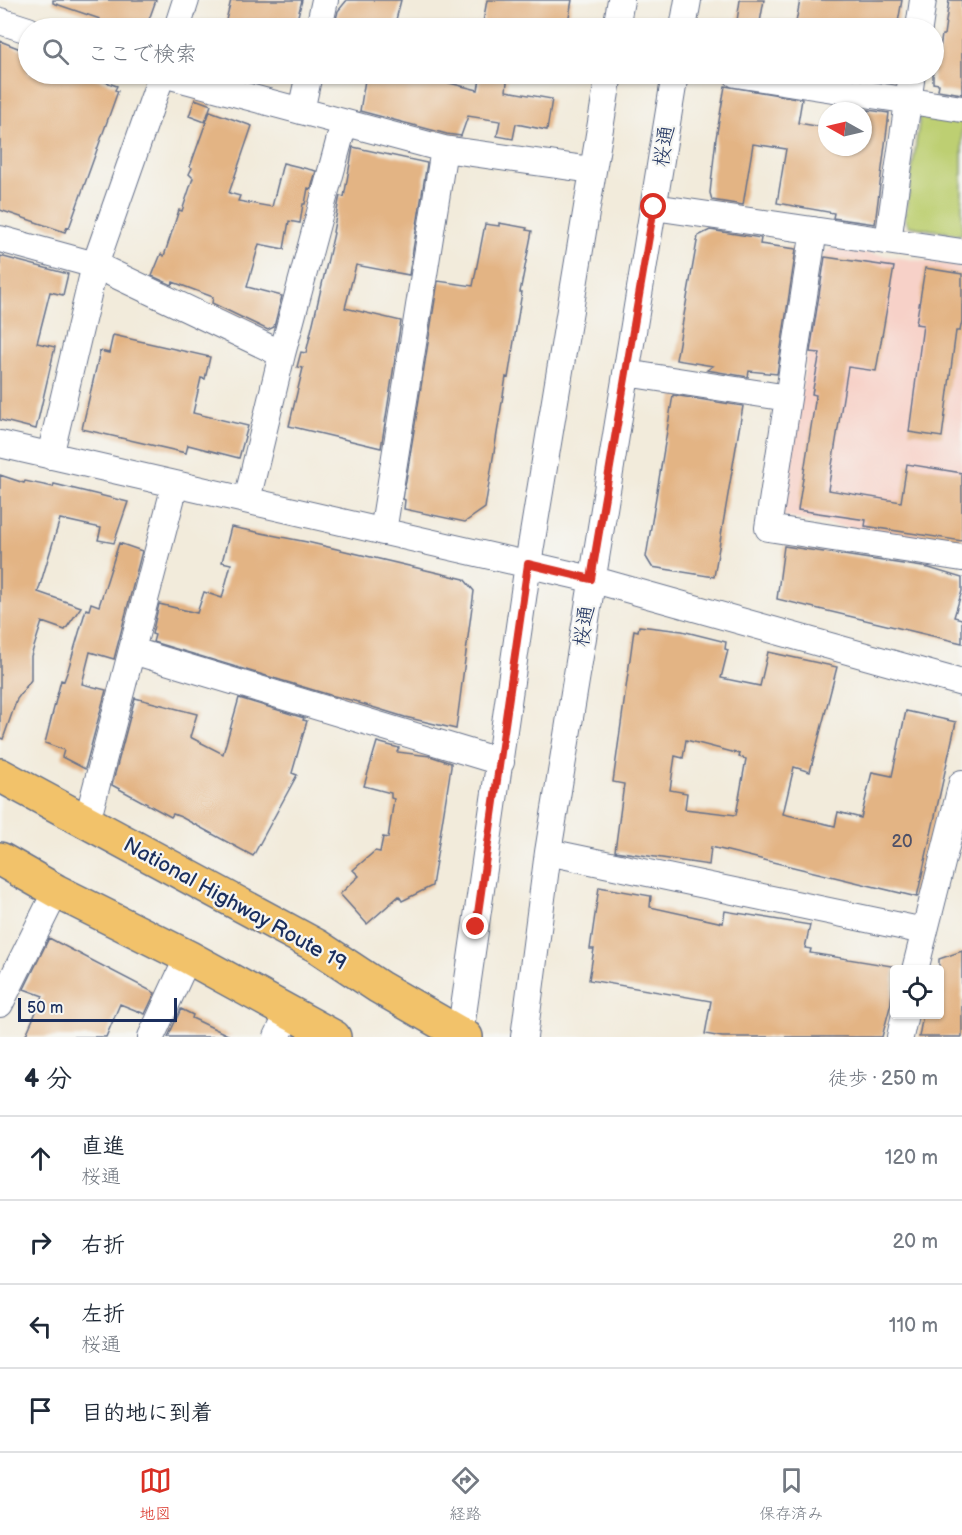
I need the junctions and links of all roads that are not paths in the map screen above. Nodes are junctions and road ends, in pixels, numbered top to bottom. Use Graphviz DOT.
graph roads {
  1 [pos="186,0"];
  2 [pos="325,0"];
  3 [pos="621,0"];
  4 [pos="687,0"];
  5 [pos="923,0"];
  6 [pos="180,18"];
  7 [pos="321,18"];
  8 [pos="618,18"];
  9 [pos="684,18"];
  10 [pos="920,18"];
  11 [pos="0,21"];
  12 [pos="18,27"];
  13 [pos="158,84"];
  14 [pos="200,84"];
  15 [pos="307,84"];
  16 [pos="607,84"];
  17 [pos="673,84"];
  18 [pos="802,84"];
  19 [pos="910,84"];
  20 [pos="907,100"];
  21 [pos="962,109"];
  22 [pos="301,111"];
  23 [pos="344,123"];
  24 [pos="444,149"];
  25 [pos="592,170"];
  26 [pos="654,207"];
  27 [pos="814,230"];
  28 [pos="0,239"];
  29 [pos="888,240"];
  30 [pos="962,252"];
  31 [pos="95,265"];
  32 [pos="282,354"];
  33 [pos="626,373"];
  34 [pos="788,399"];
  35 [pos="0,444"];
  36 [pos="50,456"];
  37 [pos="175,485"];
  38 [pos="247,500"];
  39 [pos="383,532"];
  40 [pos="962,558"];
  41 [pos="528,564"];
  42 [pos="591,579"];
  43 [pos="133,651"];
  44 [pos="962,683"];
  45 [pos="501,762"];
  46 [pos="0,776"];
  47 [pos="962,783"];
  48 [pos="87,822"];
  49 [pos="548,852"];
  50 [pos="0,860"];
  51 [pos="56,891"];
  52 [pos="924,932"];
  53 [pos="188,957"];
  54 [pos="916,965"];
  55 [pos="0,1004"];
  56 [pos="904,1019"];
  57 [pos="283,1025"];
  58 [pos="462,1036"];
  59 [pos="151,1037"];
  60 [pos="334,1037"];
  61 [pos="524,1037"];
  62 [pos="900,1037"];
  1 -- 6 [label="street"];
  2 -- 7 [label="street"];
  3 -- 8 [label="street"];
  4 -- 9 [label="street"];
  5 -- 10 [label="street"];
  11 -- 12 [label="street"];
  13 -- 31 [label="street"];
  14 -- 22 [label="street"];
  15 -- 22 [label="street"];
  16 -- 25 [label="street"];
  17 -- 26 [label="street, 桜通"];
  18 -- 20 [label="street"];
  19 -- 20 [label="street"];
  20 -- 21 [label="street"];
  20 -- 29 [label="street"];
  22 -- 23 [label="street"];
  23 -- 24 [label="street"];
  23 -- 32 [label="street"];
  24 -- 25 [label="street"];
  24 -- 39 [label="street"];
  25 -- 41 [label="street"];
  26 -- 27 [label="street"];
  26 -- 33 [label="street, 桜通"];
  27 -- 29 [label="street"];
  27 -- 34 [label="street"];
  28 -- 31 [label="street"];
  29 -- 30 [label="street"];
  31 -- 32 [label="street"];
  31 -- 36 [label="street"];
  32 -- 38 [label="street"];
  33 -- 34 [label="street"];
  33 -- 42 [label="street, 桜通"];
  34 -- 40 [label="street"];
  35 -- 36 [label="street"];
  36 -- 37 [label="street"];
  37 -- 38 [label="street"];
  37 -- 43 [label="street"];
  38 -- 39 [label="street"];
  39 -- 41 [label="street"];
  41 -- 42 [label="street"];
  41 -- 45 [label="street"];
  42 -- 44 [label="street"];
  42 -- 49 [label="street, 桜通"];
  43 -- 45 [label="street"];
  43 -- 48 [label="street"];
  45 -- 58 [label="street"];
  46 -- 48 [label="highway, National Highway Route 19"];
  47 -- 52 [label="street"];
  48 -- 58 [label="highway, National Highway Route 19"];
  49 -- 52 [label="street"];
  49 -- 61 [label="street, 桜通"];
  50 -- 51 [label="highway"];
  51 -- 53 [label="highway"];
  51 -- 55 [label="street"];
  52 -- 54 [label="street"];
  53 -- 57 [label="highway"];
  53 -- 59 [label="street"];
  56 -- 62 [label="street"];
  57 -- 60 [label="highway"];
}
